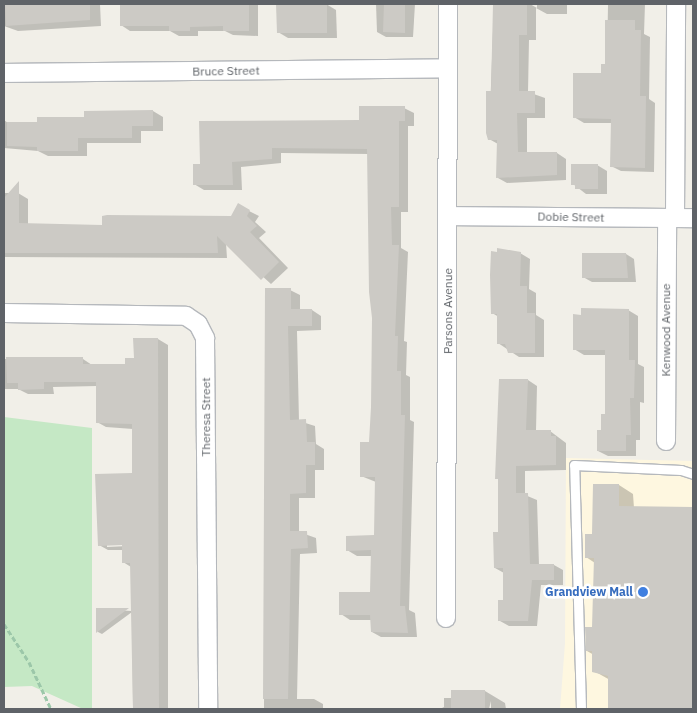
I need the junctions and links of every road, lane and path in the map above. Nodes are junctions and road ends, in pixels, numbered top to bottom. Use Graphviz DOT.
graph roads {
  1 [pos="448,4"];
  2 [pos="676,4"];
  3 [pos="448,68"];
  4 [pos="4,73"];
  5 [pos="449,216"];
  6 [pos="671,218"];
  7 [pos="693,218"];
  8 [pos="4,313"];
  9 [pos="666,442"];
  10 [pos="693,474"];
  11 [pos="446,618"];
  12 [pos="4,624"];
  13 [pos="51,709"];
  14 [pos="208,709"];
  15 [pos="581,709"];
  1 -- 3 [label="street, Parsons Avenue"];
  2 -- 6 [label="street, Kenwood Avenue"];
  3 -- 4 [label="street, Bruce Street"];
  3 -- 5 [label="street, Parsons Avenue"];
  5 -- 6 [label="street, Dobie Street"];
  5 -- 11 [label="street, Parsons Avenue"];
  6 -- 7 [label="street, Dobie Street"];
  6 -- 9 [label="street, Kenwood Avenue"];
  8 -- 14 [label="street, Theresa Street"];
  10 -- 15 [label="lane"];
  12 -- 13 [label="path"];
}
